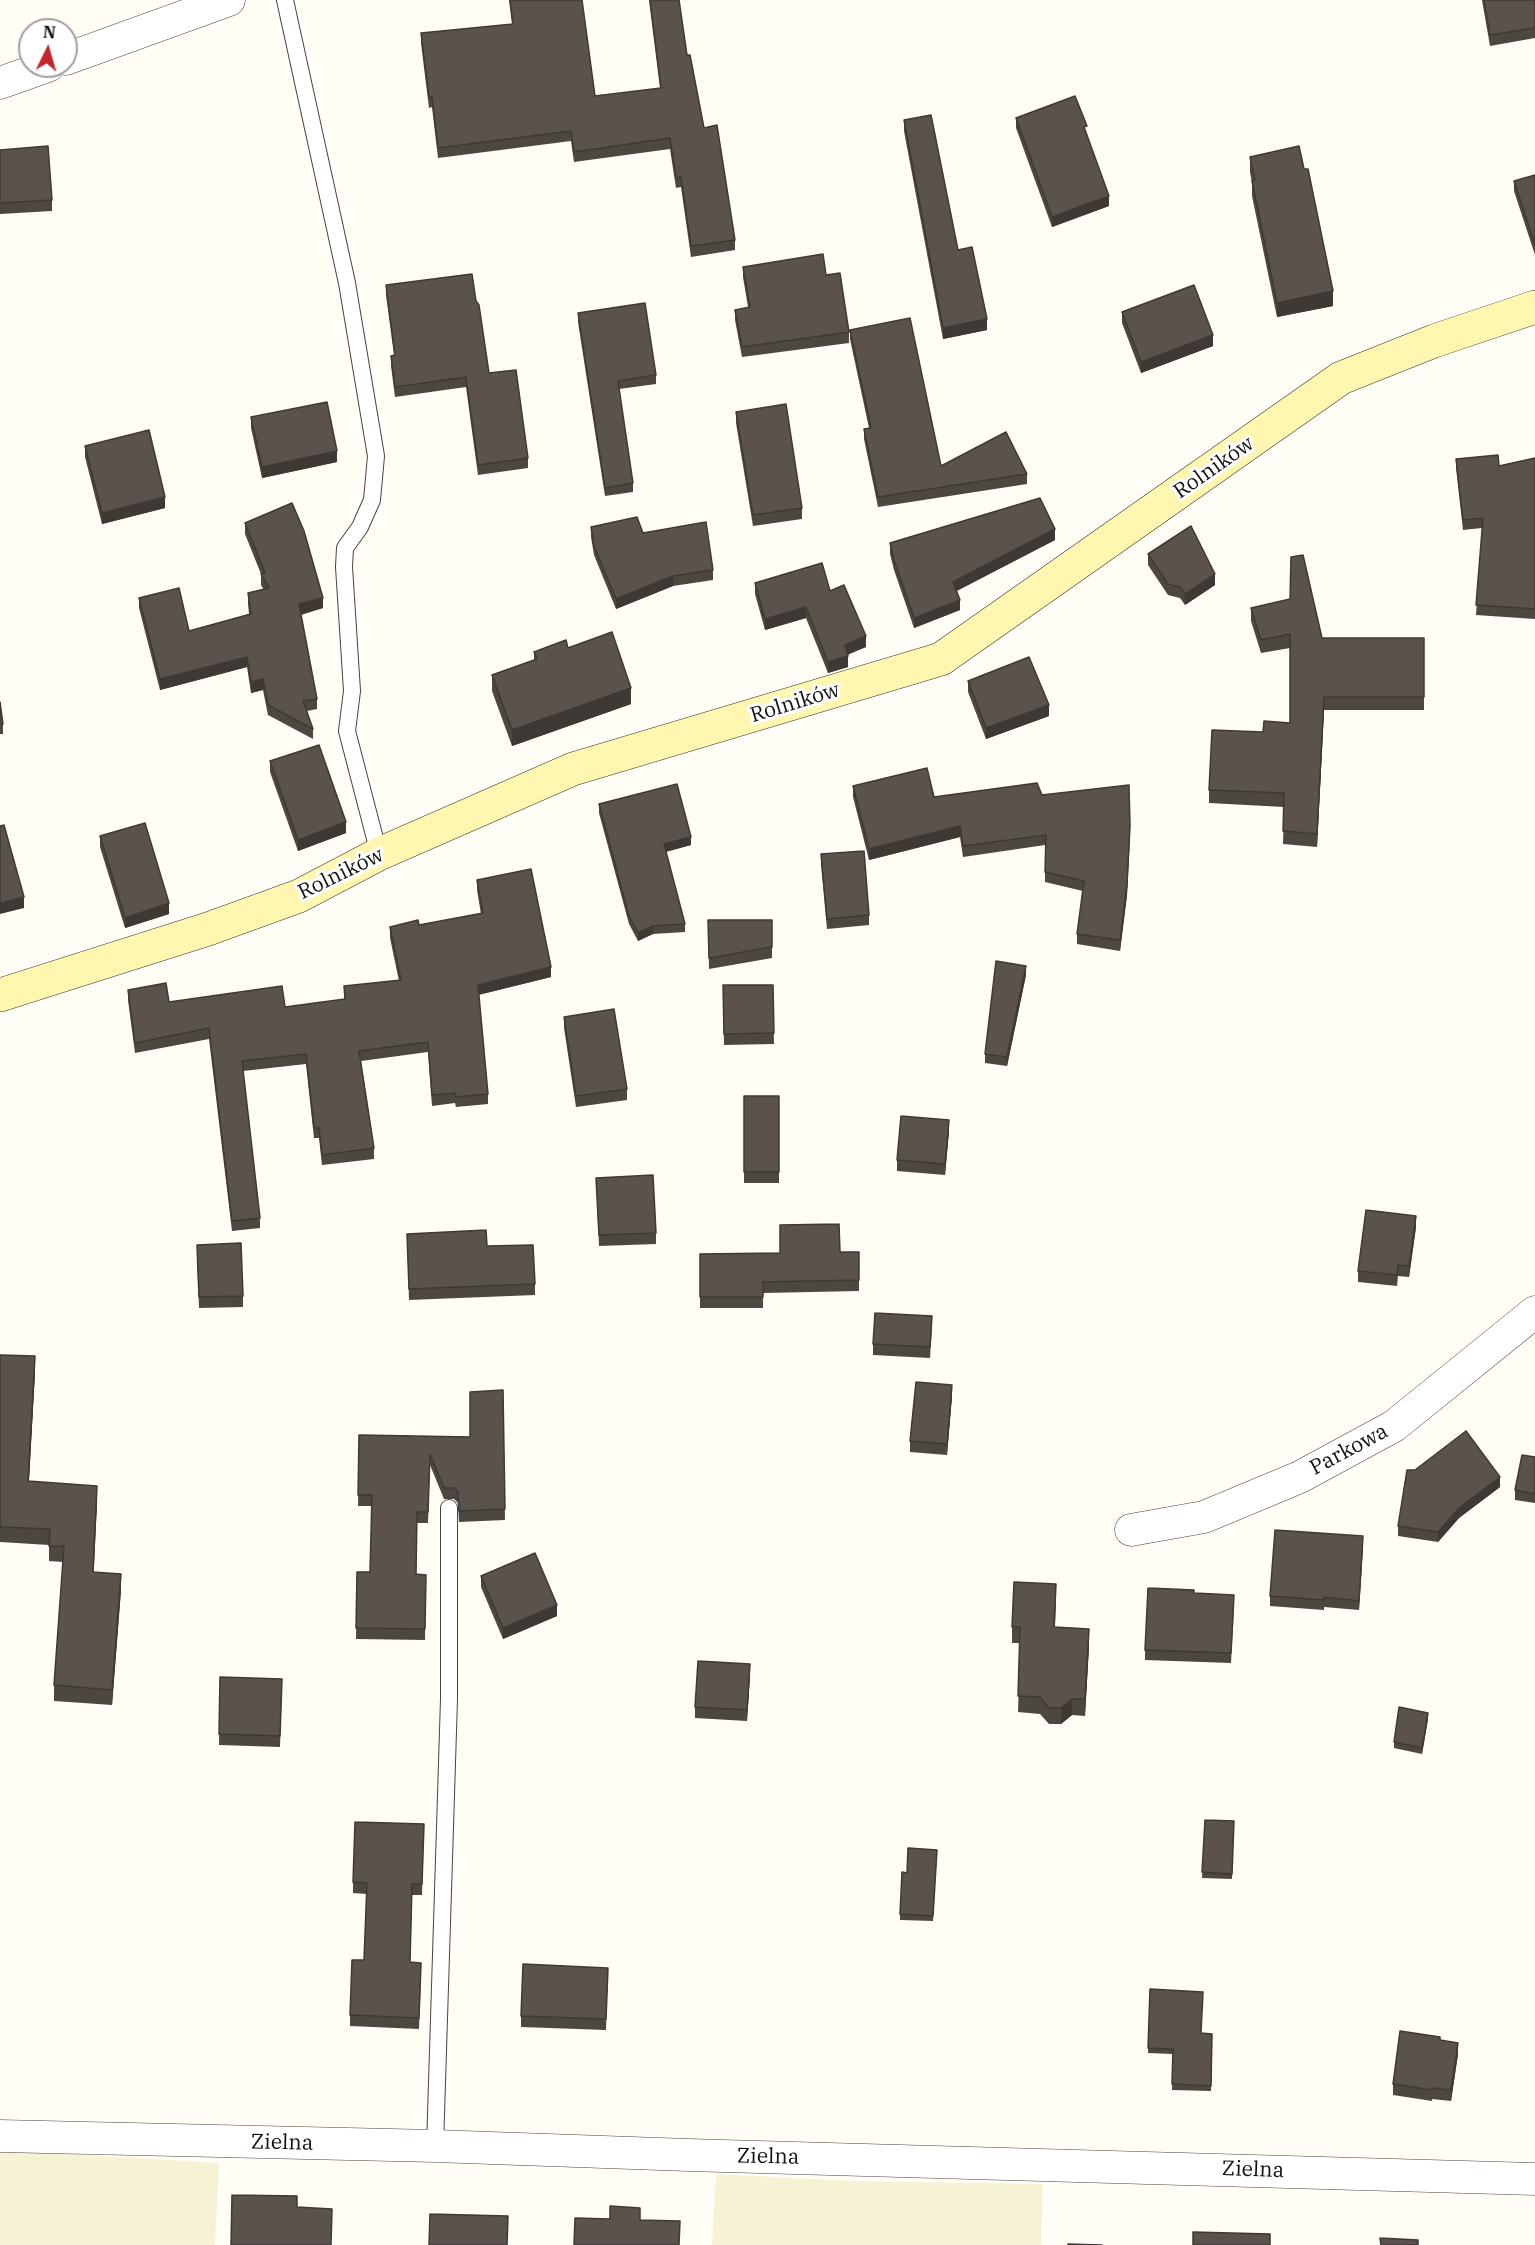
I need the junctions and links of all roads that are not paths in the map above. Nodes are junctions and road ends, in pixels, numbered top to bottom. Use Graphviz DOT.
graph roads {
  1 [pos="228,0"];
  2 [pos="285,0"];
  3 [pos="78,55"];
  4 [pos="18,77"];
  5 [pos="0,83"];
  6 [pos="1535,307"];
  7 [pos="379,854"];
  8 [pos="0,995"];
  9 [pos="1535,1312"];
  10 [pos="450,1508"];
  11 [pos="1131,1530"];
  12 [pos="0,2136"];
  13 [pos="435,2146"];
  14 [pos="1535,2179"];
  1 -- 3 [label="street"];
  2 -- 7 [label="lane"];
  4 -- 5 [label="street"];
  6 -- 7 [label="street, Rolników"];
  7 -- 8 [label="street, Rolników"];
  9 -- 11 [label="street, Parkowa"];
  10 -- 13 [label="lane"];
  12 -- 13 [label="street, Zielna"];
  13 -- 14 [label="street, Zielna"];
}
